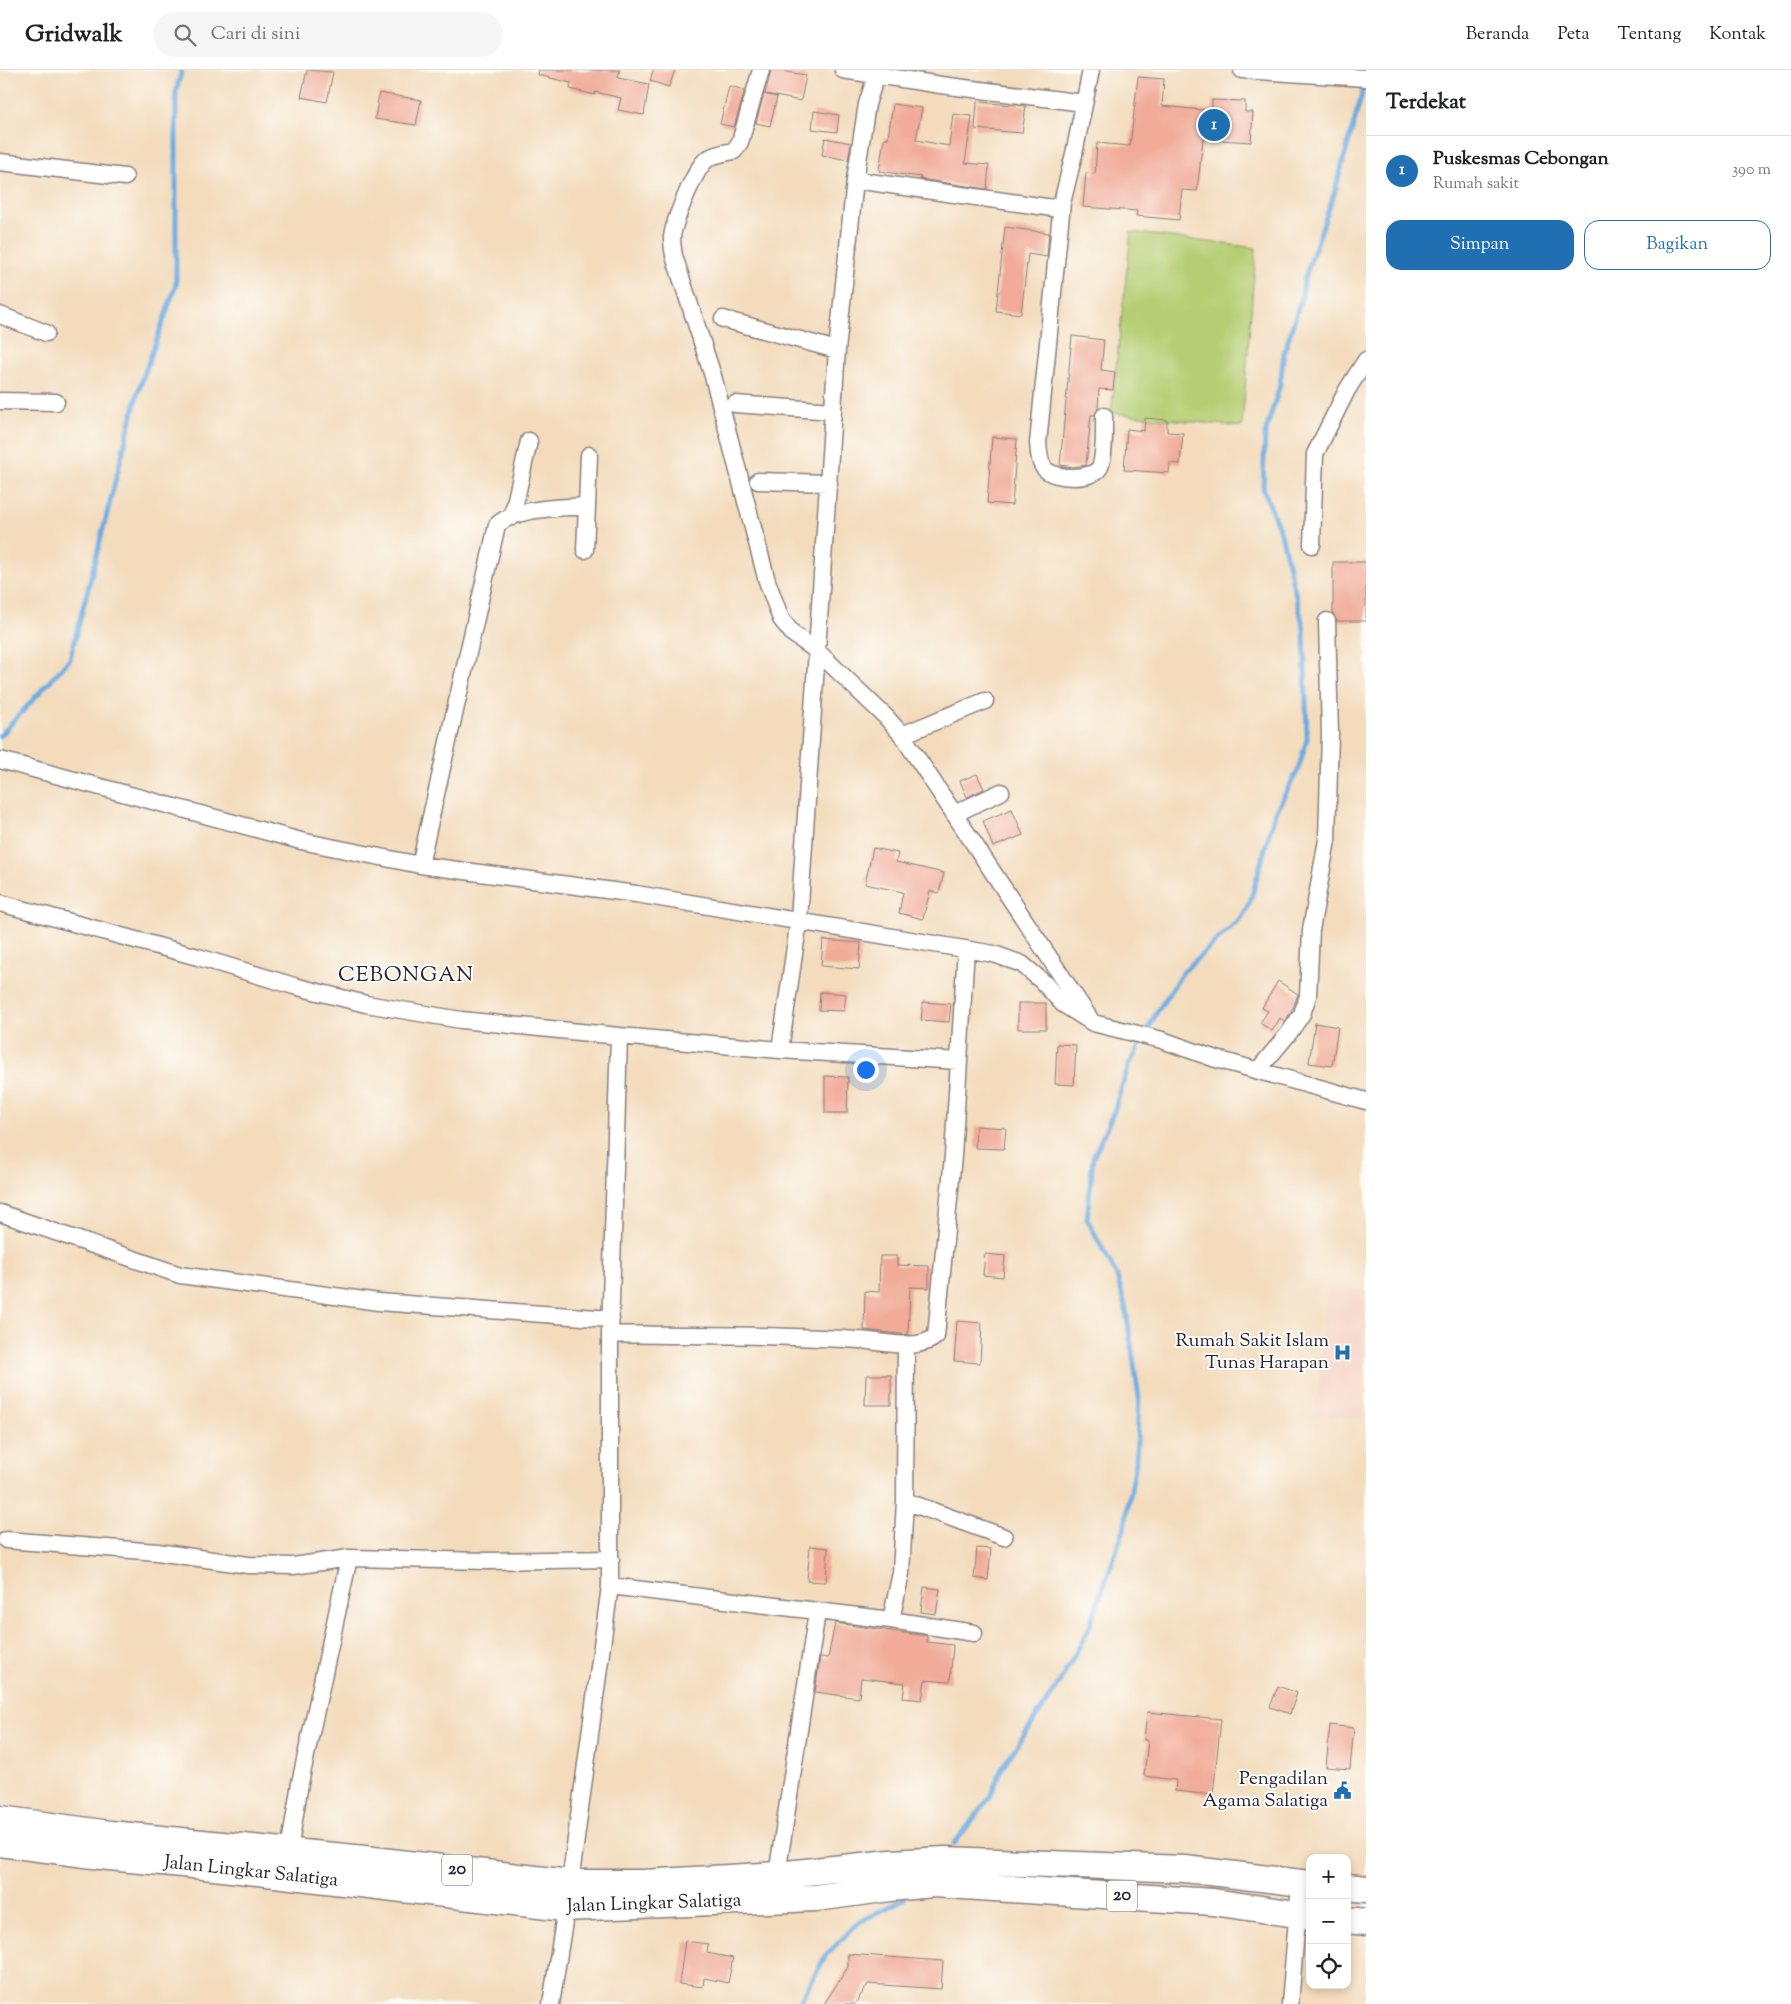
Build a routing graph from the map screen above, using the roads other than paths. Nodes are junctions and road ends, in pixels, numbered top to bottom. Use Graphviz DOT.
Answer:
graph roads {
  1 [pos="761,70"];
  2 [pos="844,70"];
  3 [pos="1091,70"];
  4 [pos="1242,70"];
  5 [pos="878,73"];
  6 [pos="1366,78"];
  7 [pos="1084,103"];
  8 [pos="0,162"];
  9 [pos="125,178"];
  10 [pos="855,180"];
  11 [pos="1062,203"];
  12 [pos="0,316"];
  13 [pos="723,319"];
  14 [pos="46,333"];
  15 [pos="837,350"];
  16 [pos="1366,360"];
  17 [pos="0,401"];
  18 [pos="56,402"];
  19 [pos="735,404"];
  20 [pos="833,411"];
  21 [pos="1104,416"];
  22 [pos="529,441"];
  23 [pos="589,454"];
  24 [pos="758,481"];
  25 [pos="829,483"];
  26 [pos="586,506"];
  27 [pos="512,517"];
  28 [pos="1312,545"];
  29 [pos="584,550"];
  30 [pos="1327,621"];
  31 [pos="817,651"];
  32 [pos="985,701"];
  33 [pos="902,735"];
  34 [pos="3,761"];
  35 [pos="1001,792"];
  36 [pos="954,814"];
  37 [pos="420,865"];
  38 [pos="0,903"];
  39 [pos="798,920"];
  40 [pos="966,949"];
  41 [pos="1092,1023"];
  42 [pos="619,1036"];
  43 [pos="780,1050"];
  44 [pos="959,1061"];
  45 [pos="1259,1069"];
  46 [pos="1366,1101"];
  47 [pos="0,1214"];
  48 [pos="610,1326"];
  49 [pos="906,1344"];
  50 [pos="905,1501"];
  51 [pos="1004,1537"];
  52 [pos="6,1540"];
  53 [pos="349,1558"];
  54 [pos="611,1558"];
  55 [pos="610,1586"];
  56 [pos="817,1612"];
  57 [pos="891,1620"];
  58 [pos="974,1633"];
  59 [pos="0,1819"];
  60 [pos="0,1843"];
  61 [pos="289,1851"];
  62 [pos="777,1876"];
  63 [pos="1305,1883"];
  64 [pos="1351,1887"];
  65 [pos="1366,1889"];
  66 [pos="567,1896"];
  67 [pos="1303,1916"];
  68 [pos="1351,1920"];
  69 [pos="1366,1922"];
  70 [pos="551,2004"];
  71 [pos="1290,2004"];
  1 -- 31 [label="street"];
  2 -- 5 [label="street"];
  3 -- 7 [label="street"];
  4 -- 6 [label="street"];
  5 -- 7 [label="street"];
  5 -- 10 [label="street"];
  7 -- 11 [label="street"];
  8 -- 9 [label="street"];
  10 -- 11 [label="street"];
  10 -- 15 [label="street"];
  11 -- 21 [label="street"];
  12 -- 14 [label="street"];
  13 -- 15 [label="street"];
  15 -- 20 [label="street"];
  16 -- 28 [label="street"];
  17 -- 18 [label="street"];
  19 -- 20 [label="street"];
  20 -- 25 [label="street"];
  22 -- 27 [label="street"];
  23 -- 26 [label="street"];
  24 -- 25 [label="street"];
  25 -- 31 [label="street"];
  26 -- 27 [label="street"];
  26 -- 29 [label="street"];
  27 -- 37 [label="street"];
  30 -- 45 [label="street"];
  31 -- 33 [label="street"];
  31 -- 39 [label="street"];
  32 -- 33 [label="street"];
  33 -- 36 [label="street"];
  34 -- 37 [label="street"];
  35 -- 36 [label="street"];
  36 -- 41 [label="street"];
  37 -- 39 [label="street"];
  38 -- 42 [label="street"];
  39 -- 40 [label="street"];
  39 -- 43 [label="street"];
  40 -- 41 [label="street"];
  40 -- 44 [label="street"];
  41 -- 45 [label="street"];
  42 -- 43 [label="street"];
  42 -- 48 [label="street"];
  43 -- 44 [label="street"];
  44 -- 49 [label="street"];
  45 -- 46 [label="street"];
  47 -- 48 [label="street"];
  48 -- 49 [label="street"];
  48 -- 54 [label="street"];
  49 -- 50 [label="street"];
  50 -- 51 [label="street"];
  50 -- 57 [label="street"];
  52 -- 53 [label="street"];
  53 -- 54 [label="street"];
  53 -- 61 [label="street"];
  54 -- 55 [label="street"];
  55 -- 56 [label="street"];
  55 -- 66 [label="street"];
  56 -- 57 [label="street"];
  56 -- 62 [label="street"];
  57 -- 58 [label="street"];
  59 -- 61 [label="highway, Jalan Lingkar Salatiga / 20"];
  60 -- 66 [label="highway, Jalan Lingkar Salatiga / 20"];
  61 -- 66 [label="highway, Jalan Lingkar Salatiga / 20"];
  62 -- 63 [label="highway, Jalan Lingkar Salatiga / 20"];
  62 -- 66 [label="highway, Jalan Lingkar Salatiga / 20"];
  63 -- 67 [label="street"];
  64 -- 65 [label="highway"];
  66 -- 67 [label="highway, Jalan Lingkar Salatiga / 20"];
  66 -- 70 [label="street"];
  67 -- 71 [label="street"];
  68 -- 69 [label="highway"];
}
